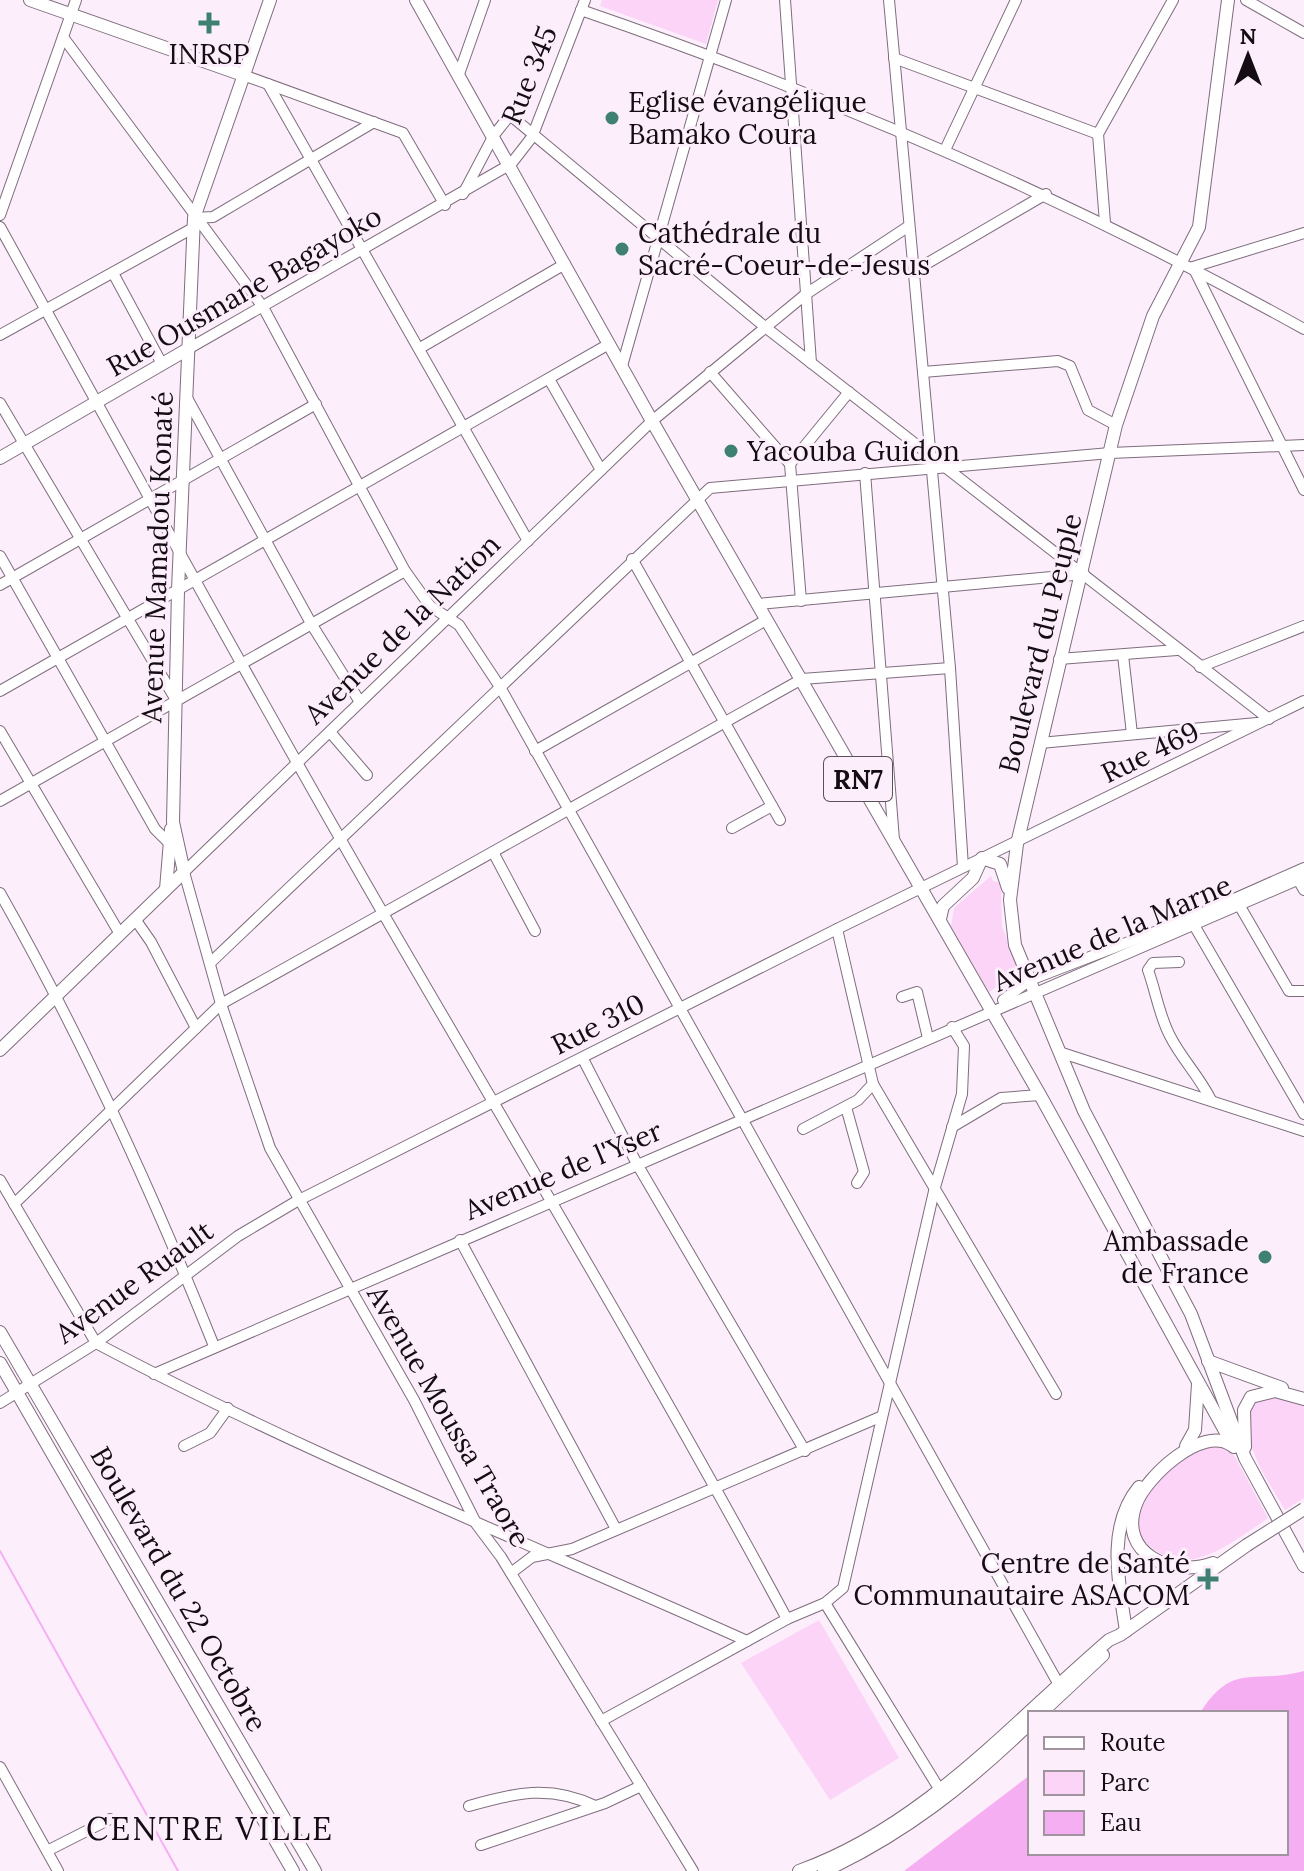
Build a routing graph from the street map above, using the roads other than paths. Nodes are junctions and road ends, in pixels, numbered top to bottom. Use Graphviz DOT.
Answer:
graph roads {
  1 [pos="30,0"];
  2 [pos="76,0"];
  3 [pos="270,0"];
  4 [pos="416,0"];
  5 [pos="485,0"];
  6 [pos="726,0"];
  7 [pos="785,0"];
  8 [pos="889,0"];
  9 [pos="1016,0"];
  10 [pos="1173,0"];
  11 [pos="1228,0"];
  12 [pos="1246,0"];
  13 [pos="583,5"];
  14 [pos="71,14"];
  15 [pos="1304,33"];
  16 [pos="63,37"];
  17 [pos="712,55"];
  18 [pos="894,58"];
  19 [pos="459,74"];
  20 [pos="243,75"];
  21 [pos="268,84"];
  22 [pos="790,87"];
  23 [pos="976,87"];
  24 [pos="374,122"];
  25 [pos="899,129"];
  26 [pos="1098,134"];
  27 [pos="494,135"];
  28 [pos="532,137"];
  29 [pos="945,150"];
  30 [pos="308,159"];
  31 [pos="511,164"];
  32 [pos="463,194"];
  33 [pos="1046,194"];
  34 [pos="4,195"];
  35 [pos="445,205"];
  36 [pos="0,215"];
  37 [pos="194,223"];
  38 [pos="1105,223"];
  39 [pos="909,226"];
  40 [pos="0,227"];
  41 [pos="1304,233"];
  42 [pos="658,241"];
  43 [pos="363,251"];
  44 [pos="565,264"];
  45 [pos="1188,265"];
  46 [pos="914,271"];
  47 [pos="113,273"];
  48 [pos="806,294"];
  49 [pos="263,307"];
  50 [pos="46,310"];
  51 [pos="765,327"];
  52 [pos="1304,329"];
  53 [pos="0,335"];
  54 [pos="609,344"];
  55 [pos="420,348"];
  56 [pos="188,349"];
  57 [pos="811,363"];
  58 [pos="162,364"];
  59 [pos="622,366"];
  60 [pos="710,372"];
  61 [pos="923,372"];
  62 [pos="549,379"];
  63 [pos="849,392"];
  64 [pos="187,398"];
  65 [pos="97,402"];
  66 [pos="0,403"];
  67 [pos="316,404"];
  68 [pos="652,421"];
  69 [pos="1116,425"];
  70 [pos="465,428"];
  71 [pos="23,444"];
  72 [pos="1304,445"];
  73 [pos="1281,446"];
  74 [pos="1110,453"];
  75 [pos="0,458"];
  76 [pos="220,459"];
  77 [pos="931,462"];
  78 [pos="790,464"];
  79 [pos="944,467"];
  80 [pos="601,470"];
  81 [pos="865,473"];
  82 [pos="791,479"];
  83 [pos="184,480"];
  84 [pos="361,487"];
  85 [pos="1304,490"];
  86 [pos="697,498"];
  87 [pos="150,499"];
  88 [pos="79,540"];
  89 [pos="266,541"];
  90 [pos="528,541"];
  91 [pos="181,554"];
  92 [pos="0,556"];
  93 [pos="632,559"];
  94 [pos="405,571"];
  95 [pos="1084,574"];
  96 [pos="12,578"];
  97 [pos="196,580"];
  98 [pos="0,585"];
  99 [pos="942,587"];
  100 [pos="178,590"];
  101 [pos="874,594"];
  102 [pos="801,601"];
  103 [pos="758,604"];
  104 [pos="446,617"];
  105 [pos="127,619"];
  106 [pos="766,620"];
  107 [pos="312,625"];
  108 [pos="1304,626"];
  109 [pos="1177,650"];
  110 [pos="1123,655"];
  111 [pos="57,659"];
  112 [pos="1059,659"];
  113 [pos="693,662"];
  114 [pos="243,663"];
  115 [pos="1200,667"];
  116 [pos="950,668"];
  117 [pos="881,673"];
  118 [pos="802,679"];
  119 [pos="500,687"];
  120 [pos="0,691"];
  121 [pos="176,700"];
  122 [pos="1304,701"];
  123 [pos="360,702"];
  124 [pos="727,721"];
  125 [pos="1266,721"];
  126 [pos="0,731"];
  127 [pos="330,732"];
  128 [pos="1132,734"];
  129 [pos="103,740"];
  130 [pos="1040,743"];
  131 [pos="535,751"];
  132 [pos="299,762"];
  133 [pos="367,775"];
  134 [pos="30,782"];
  135 [pos="0,801"];
  136 [pos="772,806"];
  137 [pos="568,810"];
  138 [pos="780,820"];
  139 [pos="173,822"];
  140 [pos="732,828"];
  141 [pos="340,837"];
  142 [pos="894,842"];
  143 [pos="169,843"];
  144 [pos="1017,844"];
  145 [pos="180,852"];
  146 [pos="493,852"];
  147 [pos="982,858"];
  148 [pos="963,867"];
  149 [pos="184,872"];
  150 [pos="1300,874"];
  151 [pos="920,888"];
  152 [pos="166,889"];
  153 [pos="1304,890"];
  154 [pos="0,893"];
  155 [pos="1010,900"];
  156 [pos="1237,902"];
  157 [pos="383,913"];
  158 [pos="135,919"];
  159 [pos="940,919"];
  160 [pos="1192,921"];
  161 [pos="837,929"];
  162 [pos="535,931"];
  163 [pos="120,934"];
  164 [pos="1179,962"];
  165 [pos="210,963"];
  166 [pos="1032,986"];
  167 [pos="1304,991"];
  168 [pos="58,995"];
  169 [pos="902,997"];
  170 [pos="221,1004"];
  171 [pos="679,1010"];
  172 [pos="991,1010"];
  173 [pos="952,1027"];
  174 [pos="196,1028"];
  175 [pos="928,1038"];
  176 [pos="0,1050"];
  177 [pos="1059,1052"];
  178 [pos="583,1059"];
  179 [pos="867,1065"];
  180 [pos="873,1084"];
  181 [pos="1040,1095"];
  182 [pos="1211,1100"];
  183 [pos="494,1103"];
  184 [pos="846,1107"];
  185 [pos="111,1113"];
  186 [pos="1304,1114"];
  187 [pos="742,1119"];
  188 [pos="952,1127"];
  189 [pos="803,1129"];
  190 [pos="1304,1131"];
  191 [pos="637,1164"];
  192 [pos="0,1180"];
  193 [pos="857,1183"];
  194 [pos="935,1187"];
  195 [pos="297,1201"];
  196 [pos="552,1201"];
  197 [pos="14,1204"];
  198 [pos="460,1240"];
  199 [pos="186,1275"];
  200 [pos="348,1288"];
  201 [pos="1183,1298"];
  202 [pos="1160,1311"];
  203 [pos="0,1332"];
  204 [pos="96,1343"];
  205 [pos="214,1346"];
  206 [pos="1208,1361"];
  207 [pos="0,1363"];
  208 [pos="154,1374"];
  209 [pos="1198,1384"];
  210 [pos="891,1385"];
  211 [pos="31,1386"];
  212 [pos="1056,1394"];
  213 [pos="18,1395"];
  214 [pos="1304,1397"];
  215 [pos="0,1403"];
  216 [pos="228,1408"];
  217 [pos="880,1417"];
  218 [pos="184,1446"];
  219 [pos="1234,1447"];
  220 [pos="805,1451"];
  221 [pos="1245,1458"];
  222 [pos="716,1488"];
  223 [pos="1304,1509"];
  224 [pos="477,1525"];
  225 [pos="616,1529"];
  226 [pos="1247,1545"];
  227 [pos="526,1546"];
  228 [pos="550,1553"];
  229 [pos="501,1557"];
  230 [pos="1304,1566"];
  231 [pos="511,1573"];
  232 [pos="825,1603"];
  233 [pos="787,1619"];
  234 [pos="1123,1633"];
  235 [pos="747,1641"];
  236 [pos="1058,1683"];
  237 [pos="1029,1711"];
  238 [pos="1043,1711"];
  239 [pos="1028,1712"];
  240 [pos="601,1721"];
  241 [pos="1028,1725"];
  242 [pos="0,1767"];
  243 [pos="641,1786"];
  244 [pos="943,1795"];
  245 [pos="469,1806"];
  246 [pos="595,1806"];
  247 [pos="110,1819"];
  248 [pos="481,1845"];
  249 [pos="47,1851"];
  250 [pos="58,1871"];
  251 [pos="293,1871"];
  252 [pos="315,1871"];
  253 [pos="693,1871"];
  254 [pos="799,1871"];
  255 [pos="824,1871"];
  1 -- 14 [label="main road"];
  2 -- 14 [label="street"];
  3 -- 20 [label="main road, Avenue Mamadou Konaté"];
  4 -- 19 [label="main road, RN7"];
  5 -- 19 [label="street"];
  6 -- 17 [label="street"];
  7 -- 22 [label="street"];
  8 -- 18 [label="street"];
  9 -- 23 [label="street"];
  10 -- 26 [label="street"];
  11 -- 45 [label="main road, Boulevard du Peuple"];
  12 -- 15 [label="street"];
  13 -- 17 [label="street"];
  13 -- 28 [label="street, Rue 345"];
  14 -- 16 [label="street"];
  14 -- 20 [label="main road"];
  16 -- 34 [label="street"];
  16 -- 37 [label="street"];
  17 -- 22 [label="street"];
  17 -- 42 [label="street"];
  18 -- 23 [label="street"];
  18 -- 25 [label="street"];
  19 -- 27 [label="main road, RN7"];
  20 -- 21 [label="street"];
  20 -- 37 [label="main road, Avenue Mamadou Konaté"];
  21 -- 24 [label="street"];
  21 -- 30 [label="street"];
  22 -- 25 [label="street"];
  22 -- 48 [label="street"];
  23 -- 26 [label="street"];
  23 -- 29 [label="street"];
  24 -- 30 [label="street"];
  24 -- 35 [label="street"];
  25 -- 29 [label="street"];
  25 -- 39 [label="street"];
  26 -- 38 [label="street"];
  27 -- 28 [label="street"];
  27 -- 31 [label="main road, RN7"];
  27 -- 32 [label="street"];
  28 -- 31 [label="street, Rue 345"];
  28 -- 42 [label="street"];
  29 -- 33 [label="street"];
  30 -- 37 [label="street"];
  30 -- 43 [label="street"];
  31 -- 32 [label="street, Rue Ousmane Bagayoko"];
  31 -- 44 [label="main road, RN7"];
  32 -- 35 [label="street, Rue Ousmane Bagayoko"];
  33 -- 38 [label="street"];
  33 -- 46 [label="street"];
  34 -- 36 [label="street"];
  35 -- 43 [label="street, Rue Ousmane Bagayoko"];
  37 -- 47 [label="street"];
  37 -- 49 [label="street"];
  37 -- 56 [label="main road, Avenue Mamadou Konaté"];
  38 -- 45 [label="street"];
  39 -- 46 [label="street"];
  39 -- 48 [label="street, Avenue de la Nation"];
  40 -- 50 [label="street"];
  41 -- 45 [label="street"];
  42 -- 51 [label="street"];
  42 -- 59 [label="street"];
  43 -- 49 [label="street, Rue Ousmane Bagayoko"];
  43 -- 55 [label="street"];
  44 -- 54 [label="main road, RN7"];
  44 -- 55 [label="street"];
  45 -- 52 [label="street"];
  45 -- 69 [label="main road, Boulevard du Peuple"];
  45 -- 73 [label="street"];
  46 -- 61 [label="street"];
  47 -- 50 [label="street"];
  47 -- 58 [label="street"];
  48 -- 51 [label="street, Avenue de la Nation"];
  48 -- 57 [label="street"];
  49 -- 56 [label="street, Rue Ousmane Bagayoko"];
  49 -- 67 [label="street"];
  50 -- 53 [label="street"];
  50 -- 65 [label="street"];
  51 -- 57 [label="street"];
  51 -- 60 [label="street, Avenue de la Nation"];
  54 -- 59 [label="main road, RN7"];
  54 -- 62 [label="street"];
  55 -- 70 [label="street"];
  56 -- 58 [label="main road, Rue Ousmane Bagayoko"];
  56 -- 64 [label="main road, Avenue Mamadou Konaté"];
  57 -- 63 [label="street"];
  58 -- 65 [label="main road, Rue Ousmane Bagayoko"];
  59 -- 68 [label="main road, RN7"];
  60 -- 68 [label="street, Avenue de la Nation"];
  60 -- 78 [label="street"];
  61 -- 69 [label="street"];
  61 -- 77 [label="street"];
  62 -- 70 [label="street"];
  62 -- 80 [label="street"];
  63 -- 77 [label="street"];
  63 -- 78 [label="street"];
  64 -- 76 [label="street"];
  64 -- 83 [label="main road, Avenue Mamadou Konaté"];
  65 -- 71 [label="main road, Rue Ousmane Bagayoko"];
  65 -- 87 [label="street"];
  66 -- 71 [label="street"];
  67 -- 76 [label="street"];
  67 -- 84 [label="street"];
  68 -- 80 [label="street, Avenue de la Nation"];
  68 -- 86 [label="main road, RN7"];
  69 -- 74 [label="main road, Boulevard du Peuple"];
  70 -- 84 [label="street"];
  70 -- 90 [label="street"];
  71 -- 75 [label="main road, Rue Ousmane Bagayoko"];
  71 -- 88 [label="street"];
  72 -- 73 [label="street"];
  73 -- 74 [label="street"];
  73 -- 85 [label="street"];
  74 -- 79 [label="street"];
  74 -- 95 [label="main road, Boulevard du Peuple"];
  76 -- 83 [label="street"];
  76 -- 89 [label="street"];
  77 -- 79 [label="street"];
  77 -- 81 [label="street"];
  77 -- 99 [label="street"];
  78 -- 82 [label="street"];
  79 -- 95 [label="street"];
  80 -- 90 [label="street, Avenue de la Nation"];
  81 -- 82 [label="street"];
  81 -- 101 [label="street"];
  82 -- 86 [label="street"];
  82 -- 102 [label="street"];
  83 -- 87 [label="street"];
  83 -- 91 [label="main road, Avenue Mamadou Konaté"];
  84 -- 89 [label="street"];
  84 -- 94 [label="street"];
  86 -- 93 [label="street"];
  86 -- 103 [label="main road, RN7"];
  87 -- 88 [label="street"];
  87 -- 91 [label="street"];
  88 -- 96 [label="street"];
  88 -- 105 [label="street"];
  89 -- 97 [label="street"];
  89 -- 107 [label="street"];
  90 -- 104 [label="street, Avenue de la Nation"];
  91 -- 97 [label="street"];
  91 -- 100 [label="main road, Avenue Mamadou Konaté"];
  92 -- 96 [label="street"];
  93 -- 113 [label="street"];
  93 -- 119 [label="street"];
  94 -- 104 [label="street"];
  94 -- 107 [label="street"];
  95 -- 99 [label="street"];
  95 -- 109 [label="street"];
  95 -- 112 [label="main road, Boulevard du Peuple"];
  96 -- 98 [label="street"];
  96 -- 111 [label="street"];
  97 -- 100 [label="street"];
  97 -- 114 [label="street"];
  99 -- 101 [label="street"];
  99 -- 116 [label="street"];
  100 -- 105 [label="street"];
  100 -- 121 [label="main road, Avenue Mamadou Konaté"];
  101 -- 102 [label="street"];
  101 -- 117 [label="street"];
  102 -- 103 [label="street"];
  103 -- 106 [label="main road, RN7"];
  104 -- 119 [label="street"];
  104 -- 123 [label="street, Avenue de la Nation"];
  105 -- 111 [label="street"];
  105 -- 121 [label="street"];
  106 -- 113 [label="street"];
  106 -- 118 [label="main road, RN7"];
  107 -- 114 [label="street"];
  107 -- 123 [label="street"];
  108 -- 115 [label="street"];
  109 -- 110 [label="street"];
  109 -- 115 [label="street"];
  110 -- 112 [label="street"];
  110 -- 128 [label="street"];
  111 -- 120 [label="street"];
  111 -- 129 [label="street"];
  112 -- 130 [label="main road, Boulevard du Peuple"];
  113 -- 124 [label="street"];
  113 -- 131 [label="street"];
  114 -- 121 [label="street"];
  114 -- 132 [label="street"];
  115 -- 125 [label="street"];
  116 -- 117 [label="street"];
  116 -- 148 [label="street"];
  117 -- 118 [label="street"];
  117 -- 142 [label="street"];
  118 -- 124 [label="street"];
  118 -- 142 [label="main road, RN7"];
  119 -- 131 [label="street"];
  119 -- 141 [label="street"];
  121 -- 129 [label="street"];
  121 -- 139 [label="main road, Avenue Mamadou Konaté"];
  122 -- 125 [label="street, Rue 469"];
  123 -- 127 [label="street, Avenue de la Nation"];
  124 -- 136 [label="street"];
  124 -- 137 [label="street"];
  125 -- 128 [label="street"];
  125 -- 144 [label="street, Rue 469"];
  126 -- 134 [label="street"];
  127 -- 132 [label="street, Avenue de la Nation"];
  127 -- 133 [label="street"];
  128 -- 130 [label="street"];
  129 -- 134 [label="street"];
  129 -- 143 [label="street"];
  130 -- 144 [label="main road, Boulevard du Peuple"];
  131 -- 137 [label="street"];
  132 -- 141 [label="street"];
  132 -- 149 [label="street, Avenue de la Nation"];
  134 -- 135 [label="street"];
  134 -- 163 [label="street"];
  136 -- 138 [label="street"];
  136 -- 140 [label="street"];
  137 -- 146 [label="street"];
  137 -- 171 [label="street"];
  139 -- 143 [label="main road"];
  139 -- 145 [label="main road, Avenue Mamadou Konaté"];
  141 -- 157 [label="street"];
  141 -- 165 [label="street"];
  142 -- 151 [label="main road, RN7"];
  143 -- 145 [label="street"];
  143 -- 152 [label="main road"];
  144 -- 147 [label="street, Rue 469"];
  144 -- 155 [label="main road, Boulevard du Peuple"];
  145 -- 149 [label="main road, Avenue Mamadou Konaté"];
  146 -- 157 [label="street"];
  146 -- 162 [label="street"];
  147 -- 148 [label="street, Rue 469"];
  147 -- 155 [label="main road"];
  147 -- 159 [label="main road"];
  148 -- 151 [label="street, Rue 310"];
  149 -- 152 [label="main road"];
  149 -- 165 [label="street, Avenue Moussa Traore"];
  150 -- 153 [label="street"];
  150 -- 156 [label="street, Avenue de la Marne"];
  151 -- 159 [label="main road, RN7"];
  151 -- 161 [label="street, Rue 310"];
  152 -- 158 [label="main road"];
  154 -- 168 [label="street"];
  155 -- 166 [label="main road"];
  156 -- 160 [label="street, Avenue de la Marne"];
  156 -- 167 [label="street"];
  157 -- 170 [label="street"];
  157 -- 183 [label="street"];
  158 -- 163 [label="main road"];
  158 -- 174 [label="street"];
  159 -- 172 [label="main road, RN7"];
  160 -- 166 [label="street, Avenue de la Marne"];
  160 -- 186 [label="street"];
  161 -- 171 [label="street, Rue 310"];
  161 -- 179 [label="street"];
  163 -- 168 [label="main road"];
  164 -- 182 [label="street"];
  165 -- 170 [label="street, Avenue Moussa Traore"];
  166 -- 172 [label="street, Avenue de la Marne"];
  166 -- 177 [label="main road"];
  168 -- 176 [label="main road"];
  168 -- 185 [label="street"];
  169 -- 175 [label="street"];
  170 -- 174 [label="street"];
  170 -- 195 [label="street, Avenue Moussa Traore"];
  171 -- 178 [label="street, Rue 310"];
  171 -- 187 [label="street"];
  172 -- 173 [label="street, Avenue de l'Yser"];
  172 -- 181 [label="main road, RN7"];
  173 -- 175 [label="street, Avenue de l'Yser"];
  173 -- 188 [label="street"];
  174 -- 185 [label="street"];
  175 -- 179 [label="street, Avenue de l'Yser"];
  177 -- 182 [label="street"];
  177 -- 201 [label="main road"];
  178 -- 183 [label="street, Rue 310"];
  178 -- 191 [label="street"];
  179 -- 180 [label="street"];
  179 -- 187 [label="street, Avenue de l'Yser"];
  180 -- 184 [label="street"];
  180 -- 194 [label="street"];
  181 -- 188 [label="street"];
  181 -- 202 [label="main road, RN7"];
  182 -- 190 [label="street"];
  183 -- 195 [label="street, Rue 310"];
  183 -- 196 [label="street"];
  184 -- 189 [label="street"];
  184 -- 193 [label="street"];
  185 -- 197 [label="street"];
  185 -- 199 [label="street"];
  187 -- 191 [label="street, Avenue de l'Yser"];
  187 -- 210 [label="street"];
  188 -- 194 [label="street"];
  191 -- 196 [label="street, Avenue de l'Yser"];
  191 -- 220 [label="street"];
  192 -- 197 [label="street"];
  194 -- 210 [label="street"];
  194 -- 212 [label="street"];
  195 -- 199 [label="street, Avenue Ruault"];
  195 -- 200 [label="street, Avenue Moussa Traore"];
  196 -- 198 [label="street, Avenue de l'Yser"];
  196 -- 222 [label="street"];
  197 -- 204 [label="street"];
  198 -- 200 [label="street, Avenue de l'Yser"];
  198 -- 225 [label="street"];
  199 -- 204 [label="street, Avenue Ruault"];
  199 -- 205 [label="street"];
  200 -- 205 [label="street, Avenue de l'Yser"];
  200 -- 224 [label="street, Avenue Moussa Traore"];
  201 -- 202 [label="main road"];
  201 -- 206 [label="main road"];
  202 -- 209 [label="main road, RN7"];
  203 -- 211 [label="main road, Boulevard du 22 Octobre"];
  204 -- 208 [label="street"];
  204 -- 211 [label="street, Avenue Ruault"];
  205 -- 208 [label="street, Avenue de l'Yser"];
  206 -- 214 [label="main road"];
  206 -- 221 [label="main road"];
  207 -- 213 [label="main road, Boulevard du 22 Octobre"];
  208 -- 216 [label="street"];
  209 -- 219 [label="main road, RN7"];
  209 -- 234 [label="main road"];
  210 -- 217 [label="street"];
  210 -- 236 [label="street"];
  211 -- 213 [label="street, Avenue Ruault"];
  211 -- 252 [label="main road, Boulevard du 22 Octobre"];
  213 -- 215 [label="street, Avenue Ruault"];
  213 -- 251 [label="main road, Boulevard du 22 Octobre"];
  214 -- 221 [label="main road"];
  216 -- 218 [label="street"];
  216 -- 224 [label="street"];
  217 -- 220 [label="street"];
  217 -- 232 [label="street"];
  219 -- 221 [label="main road, RN7"];
  219 -- 226 [label="main road"];
  220 -- 222 [label="street"];
  221 -- 230 [label="main road, RN7"];
  222 -- 225 [label="street"];
  222 -- 233 [label="street"];
  223 -- 226 [label="main road, bridge"];
  224 -- 227 [label="street"];
  224 -- 229 [label="street, Avenue Moussa Traore"];
  225 -- 228 [label="street"];
  226 -- 234 [label="main road"];
  227 -- 228 [label="street"];
  227 -- 229 [label="street"];
  228 -- 231 [label="street"];
  228 -- 235 [label="street"];
  229 -- 231 [label="street, Avenue Moussa Traore"];
  231 -- 240 [label="street, Avenue Moussa Traore"];
  232 -- 233 [label="street"];
  232 -- 244 [label="street"];
  233 -- 235 [label="street"];
  234 -- 236 [label="main road"];
  234 -- 238 [label="main road"];
  235 -- 240 [label="street"];
  236 -- 237 [label="main road"];
  239 -- 244 [label="main road"];
  240 -- 243 [label="street, Avenue Moussa Traore"];
  241 -- 244 [label="main road"];
  242 -- 249 [label="street"];
  243 -- 246 [label="street"];
  243 -- 253 [label="street, Avenue Moussa Traore"];
  244 -- 254 [label="main road"];
  244 -- 255 [label="main road"];
  245 -- 246 [label="street"];
  246 -- 248 [label="street"];
  247 -- 249 [label="street"];
  249 -- 250 [label="street"];
}
